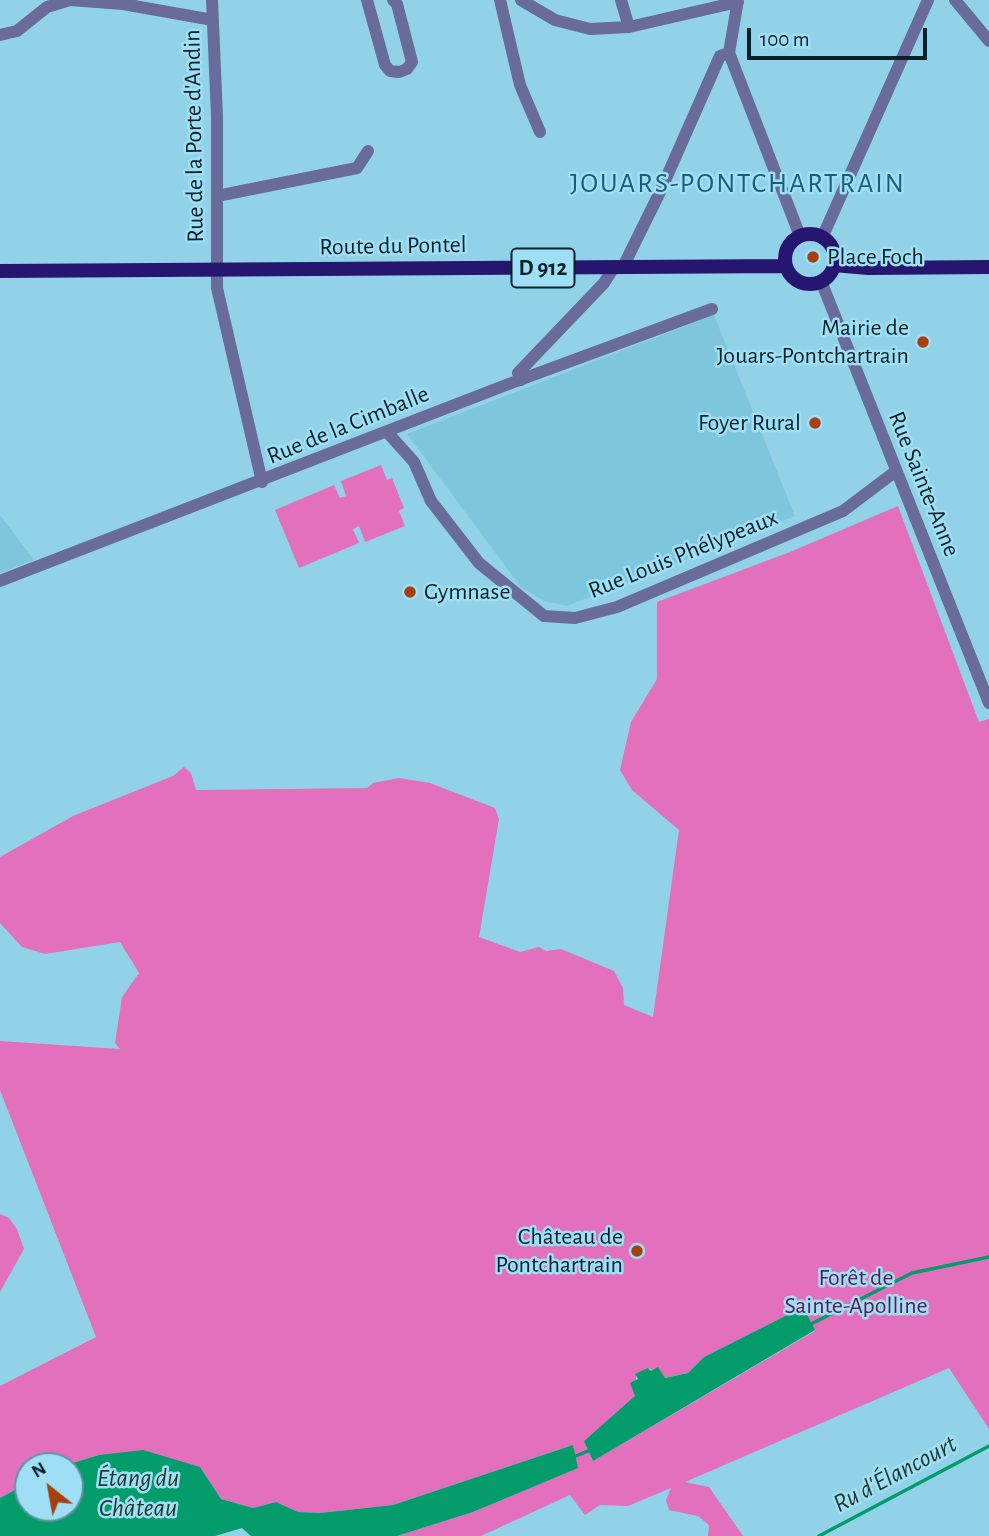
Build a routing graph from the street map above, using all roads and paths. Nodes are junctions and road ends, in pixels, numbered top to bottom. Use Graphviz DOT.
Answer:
graph roads {
  1 [pos="212,0"];
  2 [pos="392,0"];
  3 [pos="500,0"];
  4 [pos="521,0"];
  5 [pos="621,0"];
  6 [pos="928,0"];
  7 [pos="955,0"];
  8 [pos="738,1"];
  9 [pos="367,2"];
  10 [pos="213,20"];
  11 [pos="629,27"];
  12 [pos="0,35"];
  13 [pos="989,41"];
  14 [pos="729,53"];
  15 [pos="540,132"];
  16 [pos="368,151"];
  17 [pos="217,197"];
  18 [pos="800,236"];
  19 [pos="822,237"];
  20 [pos="834,265"];
  21 [pos="786,266"];
  22 [pos="619,267"];
  23 [pos="989,267"];
  24 [pos="0,271"];
  25 [pos="217,271"];
  26 [pos="821,281"];
  27 [pos="712,309"];
  28 [pos="521,380"];
  29 [pos="388,433"];
  30 [pos="896,471"];
  31 [pos="262,482"];
  32 [pos="0,581"];
  33 [pos="989,703"];
  1 -- 10 [label="street, Rue de la Porte d'Andin"];
  2 -- 9 [label="street"];
  2 -- 9 [label="street"];
  3 -- 15 [label="street"];
  4 -- 11 [label="street"];
  5 -- 11 [label="street"];
  6 -- 19 [label="street"];
  7 -- 13 [label="street"];
  8 -- 11 [label="street"];
  8 -- 14 [label="street"];
  10 -- 12 [label="street"];
  10 -- 17 [label="street, Rue de la Porte d'Andin"];
  14 -- 18 [label="street"];
  14 -- 22 [label="street"];
  16 -- 17 [label="street"];
  17 -- 25 [label="street, Rue de la Porte d'Andin"];
  18 -- 19 [label="main road"];
  18 -- 21 [label="main road"];
  19 -- 20 [label="main road"];
  20 -- 23 [label="main road"];
  20 -- 26 [label="main road"];
  21 -- 22 [label="main road, Route du Pontel / D 912"];
  21 -- 26 [label="main road"];
  22 -- 25 [label="main road, Route du Pontel / D 912"];
  22 -- 28 [label="street"];
  24 -- 25 [label="main road, Route du Pontel / D 912"];
  25 -- 31 [label="street, Rue de la Porte d'Andin"];
  26 -- 30 [label="street, Rue Sainte-Anne"];
  27 -- 28 [label="street, Rue de la Cimballe"];
  28 -- 29 [label="street, Rue de la Cimballe"];
  29 -- 30 [label="street, Rue Louis Phélypeaux"];
  29 -- 31 [label="street, Rue de la Cimballe"];
  30 -- 33 [label="street, Rue Sainte-Anne"];
  31 -- 32 [label="street, Rue de la Cimballe"];
}
